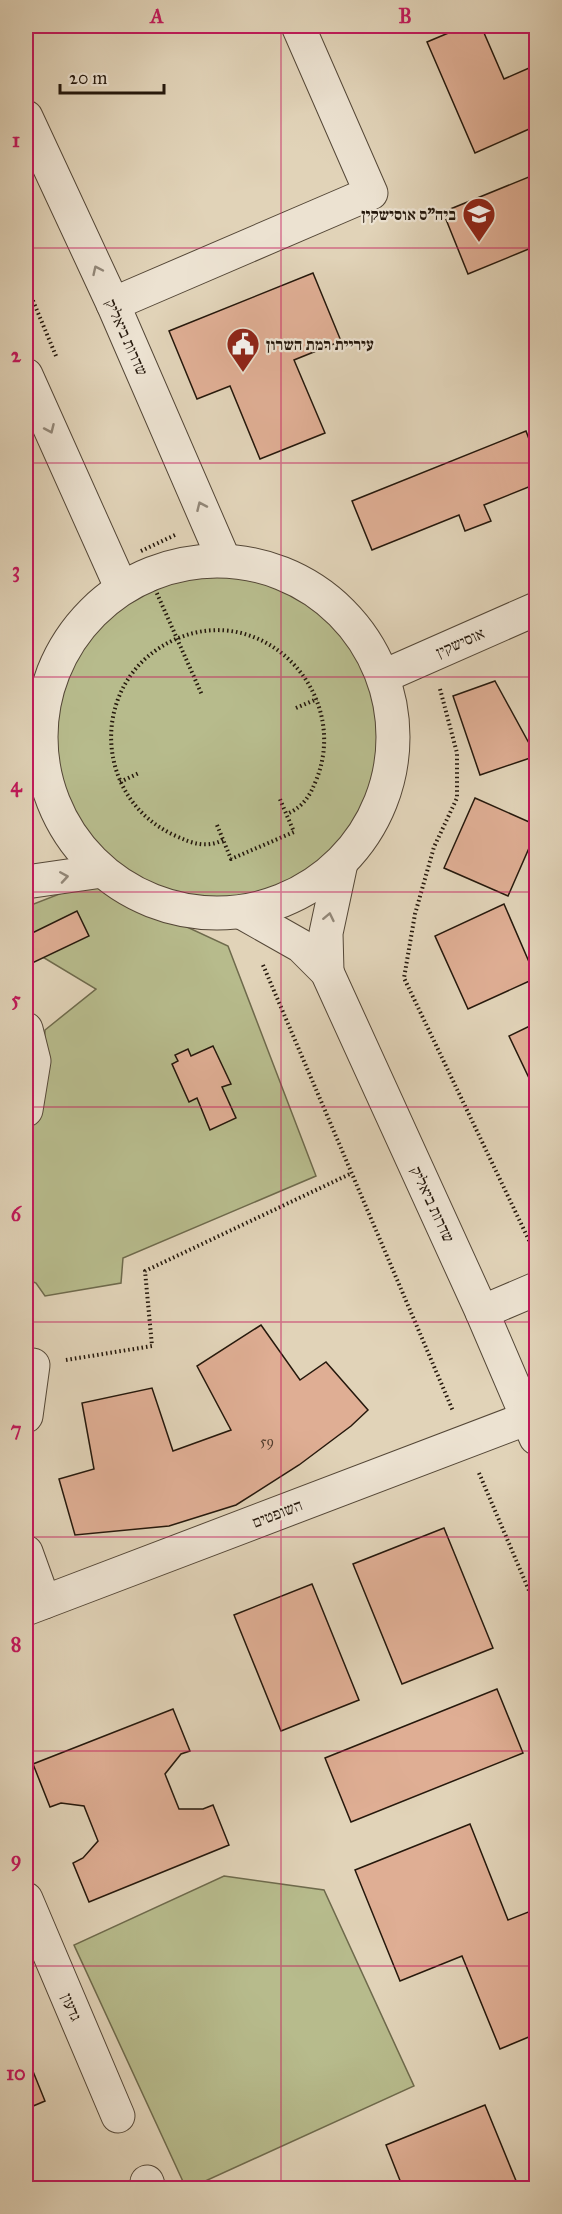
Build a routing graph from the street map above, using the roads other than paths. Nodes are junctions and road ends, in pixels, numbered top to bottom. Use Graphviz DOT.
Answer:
graph roads {
  1 [pos="298,26"];
  2 [pos="26,117"];
  3 [pos="113,304"];
  4 [pos="26,375"];
  5 [pos="224,560"];
  6 [pos="116,576"];
  7 [pos="537,609"];
  8 [pos="384,676"];
  9 [pos="33,746"];
  10 [pos="341,863"];
  11 [pos="102,871"];
  12 [pos="26,882"];
  13 [pos="241,912"];
  14 [pos="327,972"];
  15 [pos="26,1029"];
  16 [pos="26,1110"];
  17 [pos="537,1289"];
  18 [pos="482,1312"];
  19 [pos="33,1365"];
  20 [pos="26,1416"];
  21 [pos="532,1428"];
  22 [pos="26,1552"];
  23 [pos="35,1606"];
  24 [pos="26,1899"];
  25 [pos="118,2115"];
  1 -- 3 [label="street"];
  3 -- 2 [label="street, שדרות ביאליק, one-way"];
  5 -- 3 [label="street, שדרות ביאליק, one-way"];
  4 -- 6 [label="street, one-way"];
  5 -- 6 [label="street"];
  5 -- 8 [label="street"];
  6 -- 9 [label="street"];
  7 -- 8 [label="street, אוסישקין"];
  8 -- 10 [label="street"];
  9 -- 11 [label="street"];
  10 -- 13 [label="street"];
  14 -- 10 [label="street, שדרות ביאליק, one-way"];
  12 -- 11 [label="street, one-way"];
  11 -- 13 [label="street"];
  13 -- 14 [label="street, שדרות ביאליק"];
  14 -- 18 [label="street, שדרות ביאליק"];
  15 -- 16 [label="street"];
  17 -- 18 [label="street"];
  18 -- 21 [label="street, שדרות ביאליק"];
  19 -- 20 [label="street"];
  21 -- 23 [label="street, השופטים"];
  22 -- 23 [label="street"];
  24 -- 25 [label="street, גדעון"];
}
